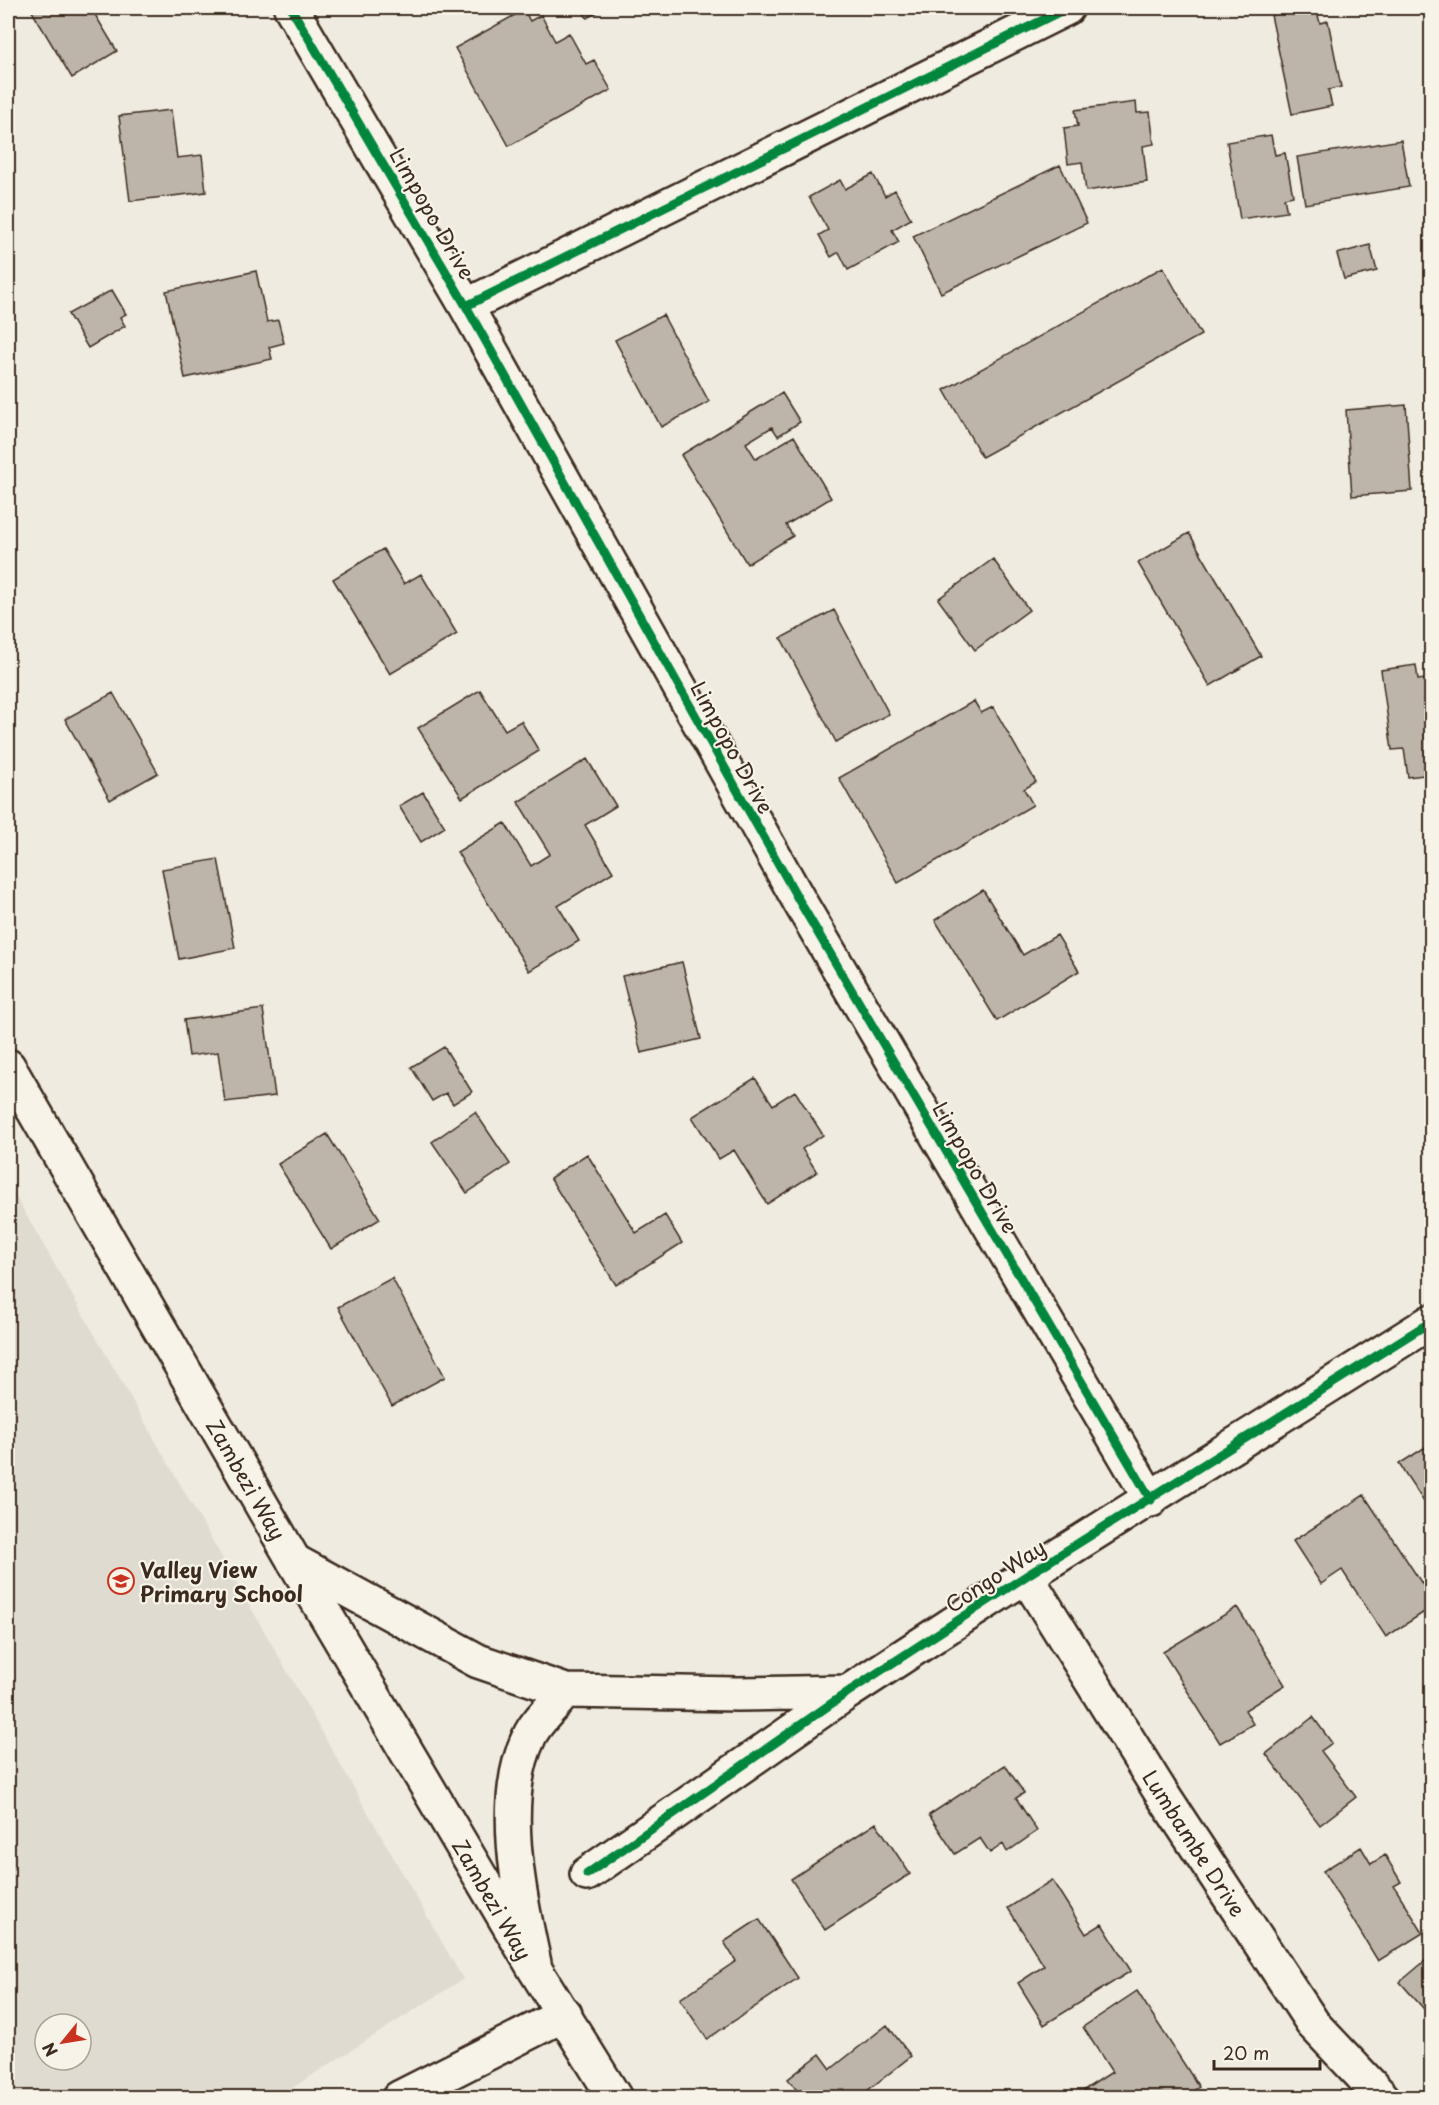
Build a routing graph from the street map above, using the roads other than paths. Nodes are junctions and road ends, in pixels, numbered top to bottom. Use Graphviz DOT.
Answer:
graph roads {
  1 [pos="291,8"];
  2 [pos="1067,8"];
  3 [pos="466,306"];
  4 [pos="8,1066"];
  5 [pos="1431,1321"];
  6 [pos="1151,1500"];
  7 [pos="294,1561"];
  8 [pos="1026,1576"];
  9 [pos="566,1691"];
  10 [pos="848,1692"];
  11 [pos="586,1874"];
  12 [pos="536,1971"];
  13 [pos="565,2014"];
  14 [pos="399,2097"];
  15 [pos="615,2097"];
  16 [pos="1383,2097"];
  1 -- 3 [label="street, Limpopo Drive"];
  2 -- 3 [label="street"];
  3 -- 6 [label="street, Limpopo Drive"];
  4 -- 7 [label="street, Zambezi Way"];
  5 -- 6 [label="street, Congo Way"];
  6 -- 8 [label="street, Congo Way"];
  7 -- 9 [label="street"];
  7 -- 12 [label="street, Zambezi Way"];
  8 -- 10 [label="street, Congo Way"];
  8 -- 16 [label="street, Lumbambe Drive"];
  9 -- 10 [label="street"];
  9 -- 12 [label="street"];
  10 -- 11 [label="street, Congo Way"];
  12 -- 13 [label="street, Zambezi Way"];
  13 -- 14 [label="street"];
  13 -- 15 [label="street, Zambezi Way"];
}
